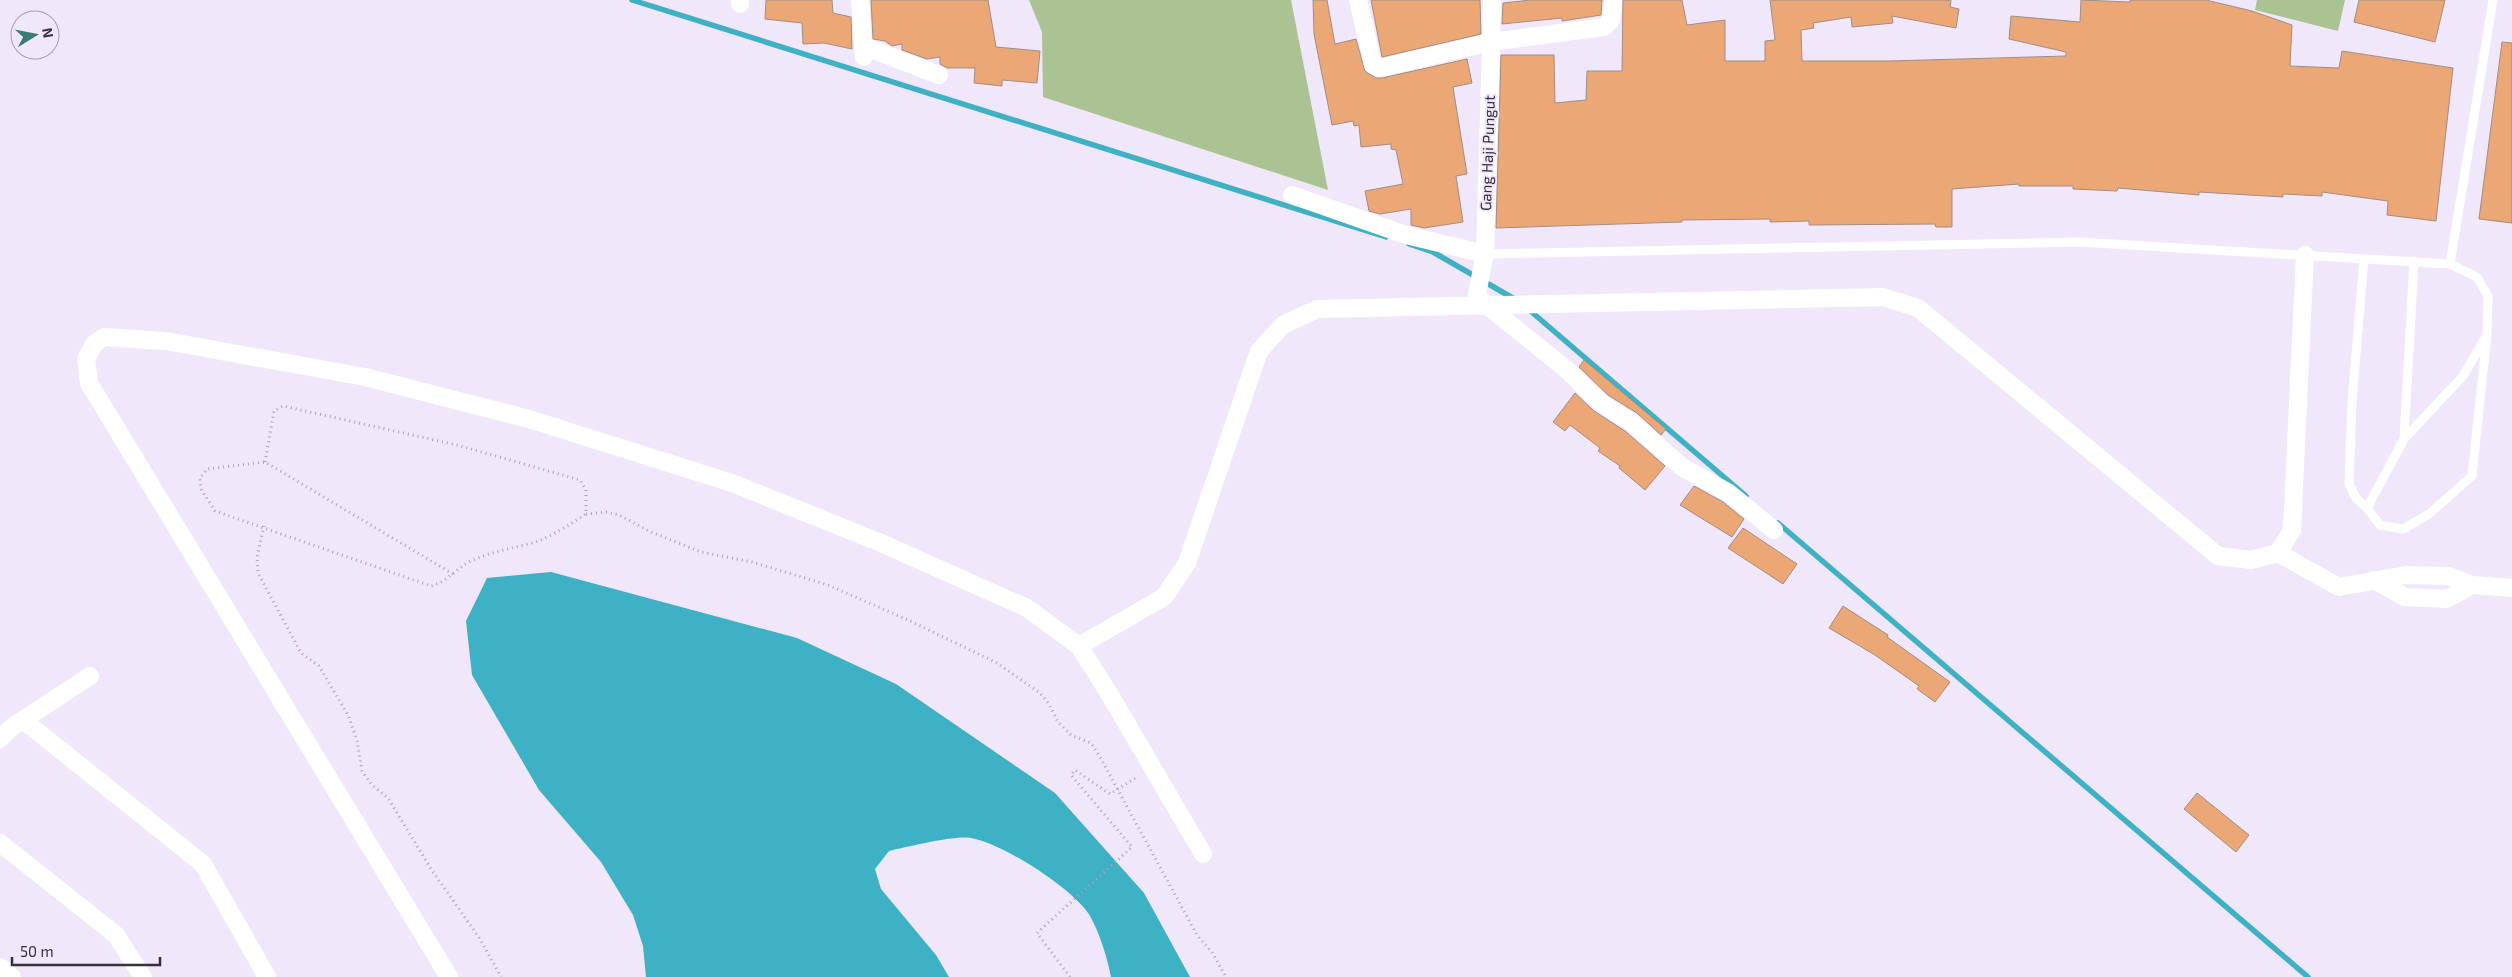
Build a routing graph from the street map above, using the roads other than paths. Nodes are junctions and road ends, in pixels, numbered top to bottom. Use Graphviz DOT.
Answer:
graph roads {
  1 [pos="860,0"];
  2 [pos="1358,0"];
  3 [pos="1492,0"];
  4 [pos="1613,0"];
  5 [pos="2493,0"];
  6 [pos="1492,42"];
  7 [pos="939,75"];
  8 [pos="1292,195"];
  9 [pos="2305,255"];
  10 [pos="1484,259"];
  11 [pos="2364,259"];
  12 [pos="2414,262"];
  13 [pos="2450,264"];
  14 [pos="2488,335"];
  15 [pos="2404,439"];
  16 [pos="2367,508"];
  17 [pos="1774,530"];
  18 [pos="2278,553"];
  19 [pos="2512,588"];
  20 [pos="1079,646"];
  21 [pos="90,676"];
  22 [pos="23,720"];
  23 [pos="0,739"];
  24 [pos="0,842"];
  25 [pos="1203,854"];
  26 [pos="0,967"];
  27 [pos="12,977"];
  28 [pos="143,977"];
  29 [pos="267,977"];
  30 [pos="450,977"];
  1 -- 7 [label="street"];
  2 -- 6 [label="street"];
  3 -- 6 [label="street, Gang Haji Pungut"];
  4 -- 6 [label="street"];
  5 -- 13 [label="lane"];
  6 -- 10 [label="street, Gang Haji Pungut"];
  8 -- 10 [label="street"];
  9 -- 10 [label="lane"];
  9 -- 11 [label="lane"];
  9 -- 18 [label="street"];
  10 -- 17 [label="street, Gang Haji Pungut"];
  11 -- 12 [label="lane"];
  11 -- 16 [label="lane"];
  12 -- 13 [label="lane"];
  12 -- 15 [label="lane"];
  13 -- 14 [label="lane"];
  14 -- 15 [label="lane"];
  14 -- 16 [label="lane"];
  15 -- 16 [label="lane"];
  18 -- 19 [label="street"];
  18 -- 20 [label="street"];
  20 -- 25 [label="street"];
  20 -- 30 [label="street"];
  21 -- 22 [label="street"];
  22 -- 23 [label="street"];
  22 -- 29 [label="street"];
  24 -- 28 [label="street"];
  26 -- 27 [label="street"];
}
